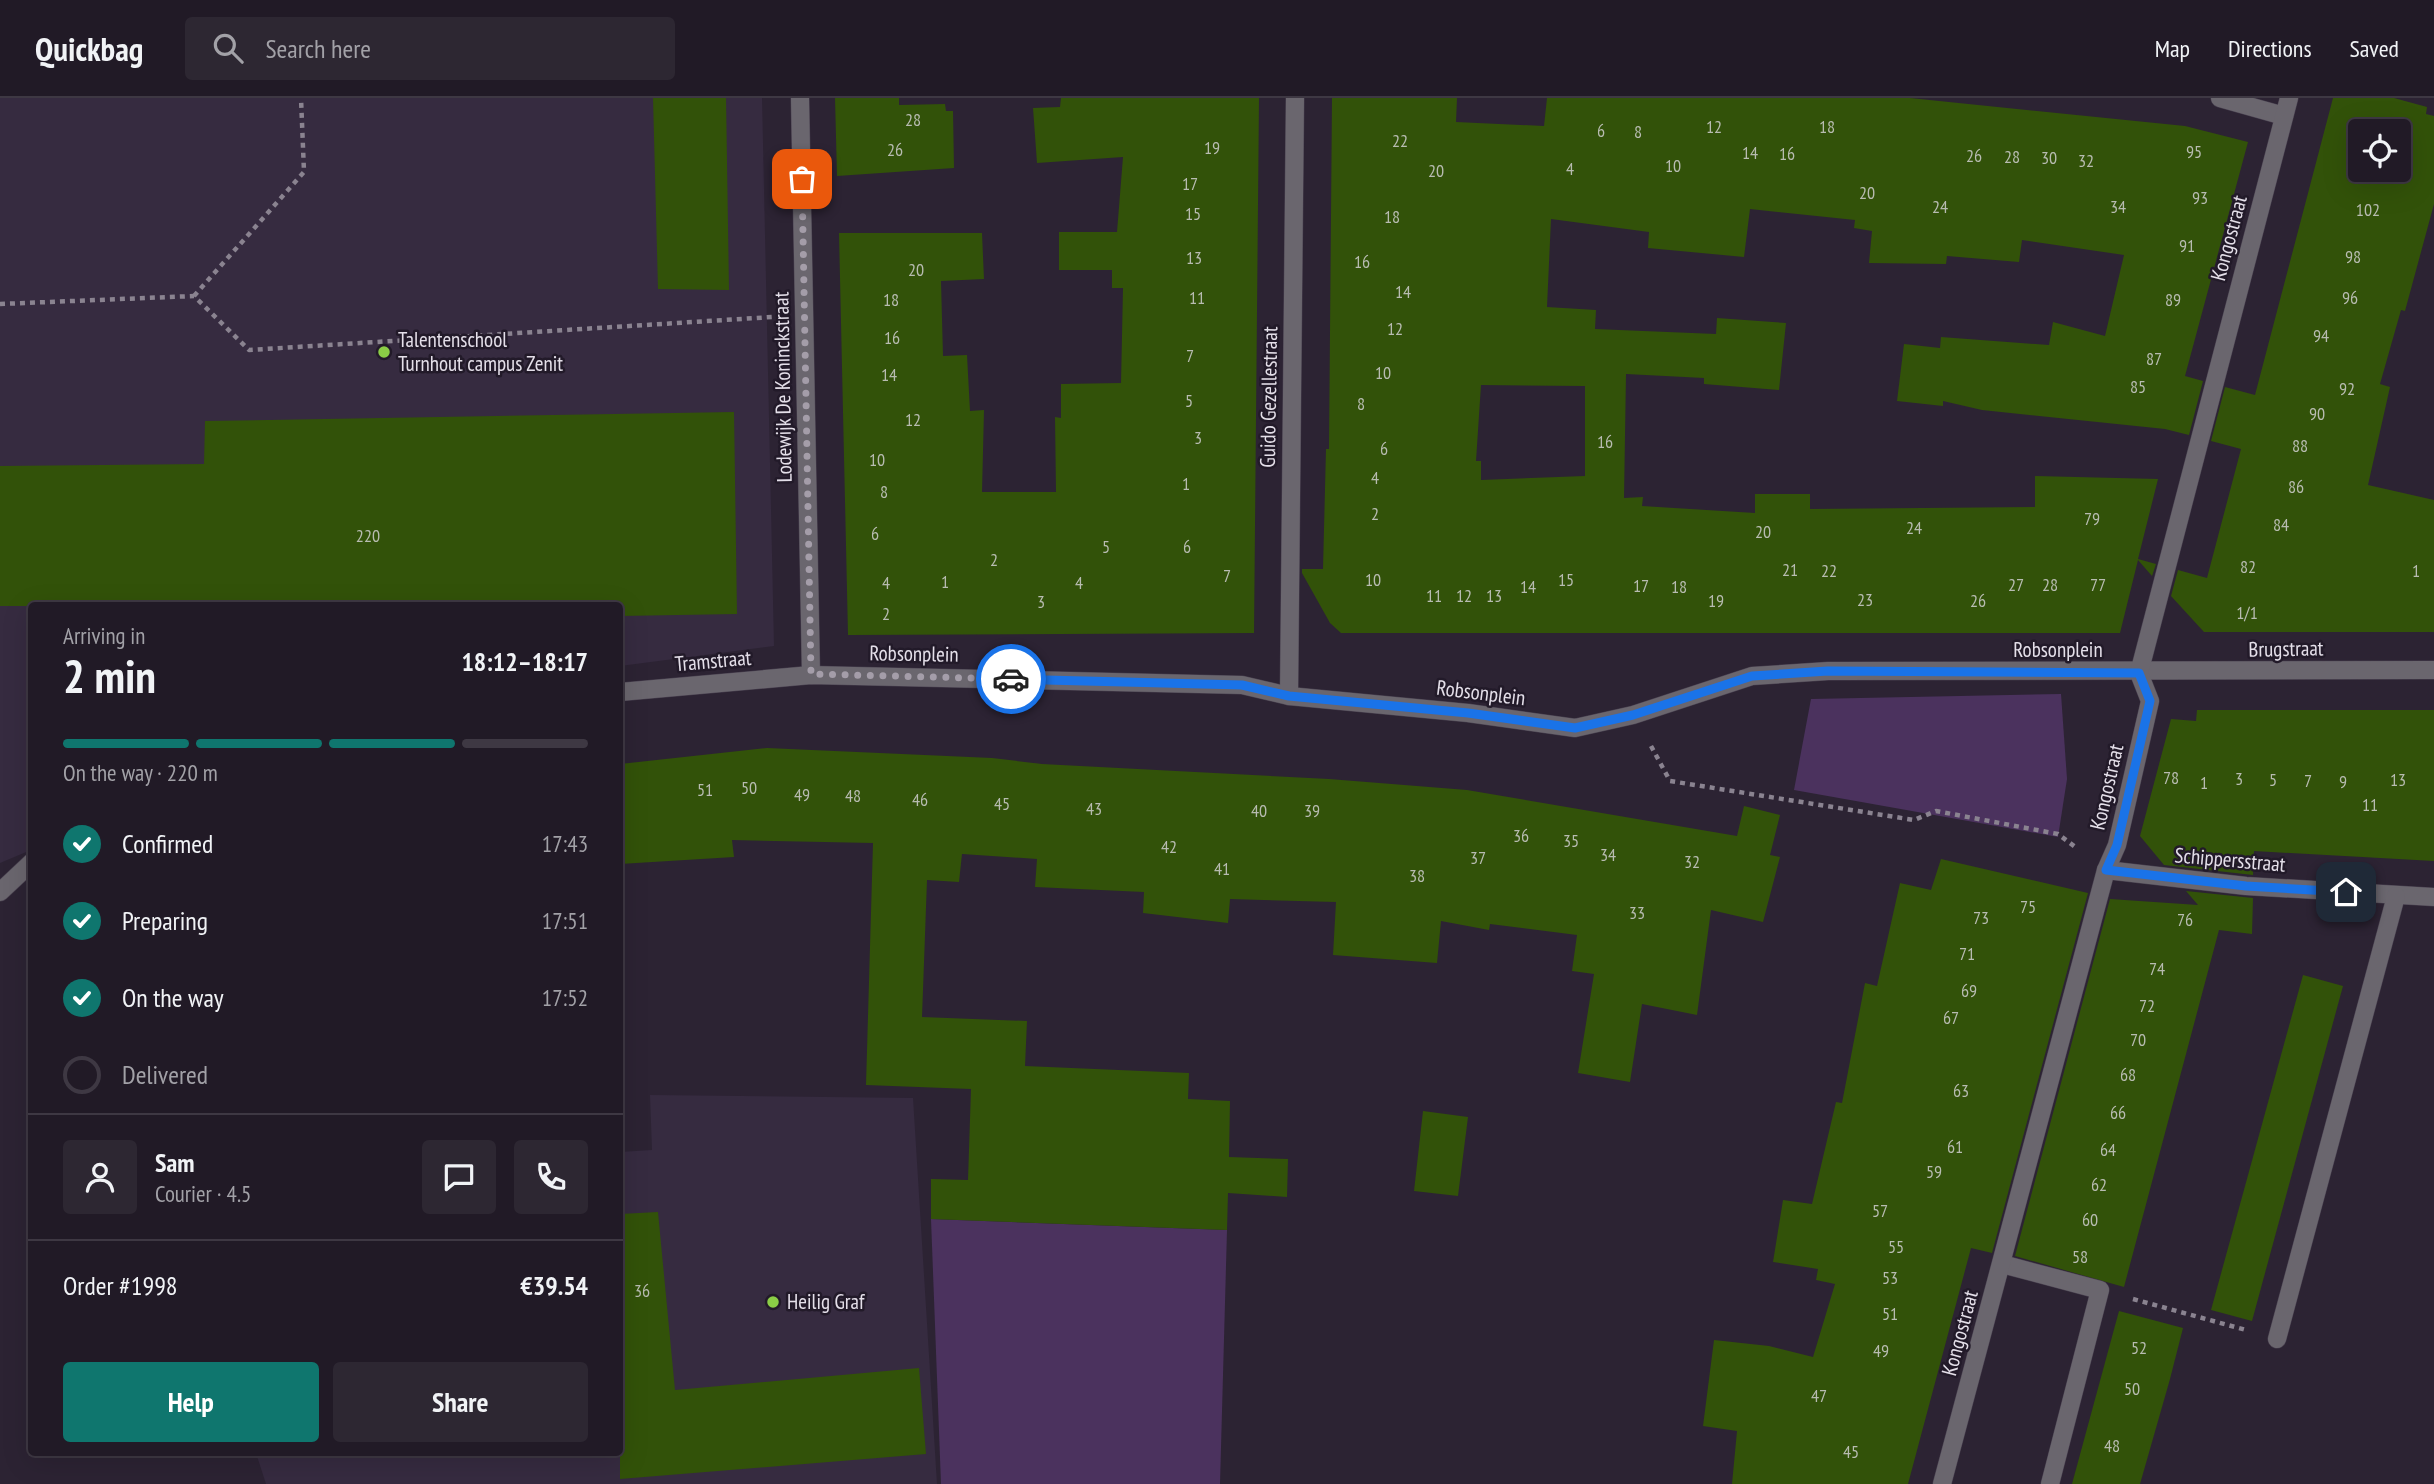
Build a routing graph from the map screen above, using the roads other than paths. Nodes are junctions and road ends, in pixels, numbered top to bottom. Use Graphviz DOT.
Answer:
graph roads {
  1 [pos="800,98"];
  2 [pos="1295,98"];
  3 [pos="2220,98"];
  4 [pos="2289,98"];
  5 [pos="2284,116"];
  6 [pos="2434,670"];
  7 [pos="2139,673"];
  8 [pos="811,674"];
  9 [pos="623,692"];
  10 [pos="1289,696"];
  11 [pos="28,866"];
  12 [pos="2106,870"];
  13 [pos="0,892"];
  14 [pos="2396,896"];
  15 [pos="2434,897"];
  16 [pos="2002,1264"];
  17 [pos="2277,1339"];
  18 [pos="1942,1484"];
  19 [pos="2050,1484"];
  1 -- 8 [label="street, Lodewijk De Koninckstraat"];
  2 -- 10 [label="street, Guido Gezellestraat"];
  3 -- 5 [label="street"];
  4 -- 5 [label="street, Kongostraat"];
  5 -- 7 [label="street, Kongostraat"];
  6 -- 7 [label="street, Brugstraat"];
  7 -- 10 [label="street, Robsonplein"];
  7 -- 12 [label="street, Kongostraat"];
  8 -- 9 [label="street, Tramstraat"];
  8 -- 10 [label="street, Robsonplein"];
  11 -- 13 [label="street"];
  12 -- 14 [label="street, Schippersstraat"];
  12 -- 16 [label="street, Kongostraat"];
  14 -- 15 [label="street, Schippersstraat"];
  14 -- 17 [label="street"];
  16 -- 18 [label="street, Kongostraat"];
  16 -- 19 [label="street"];
}
